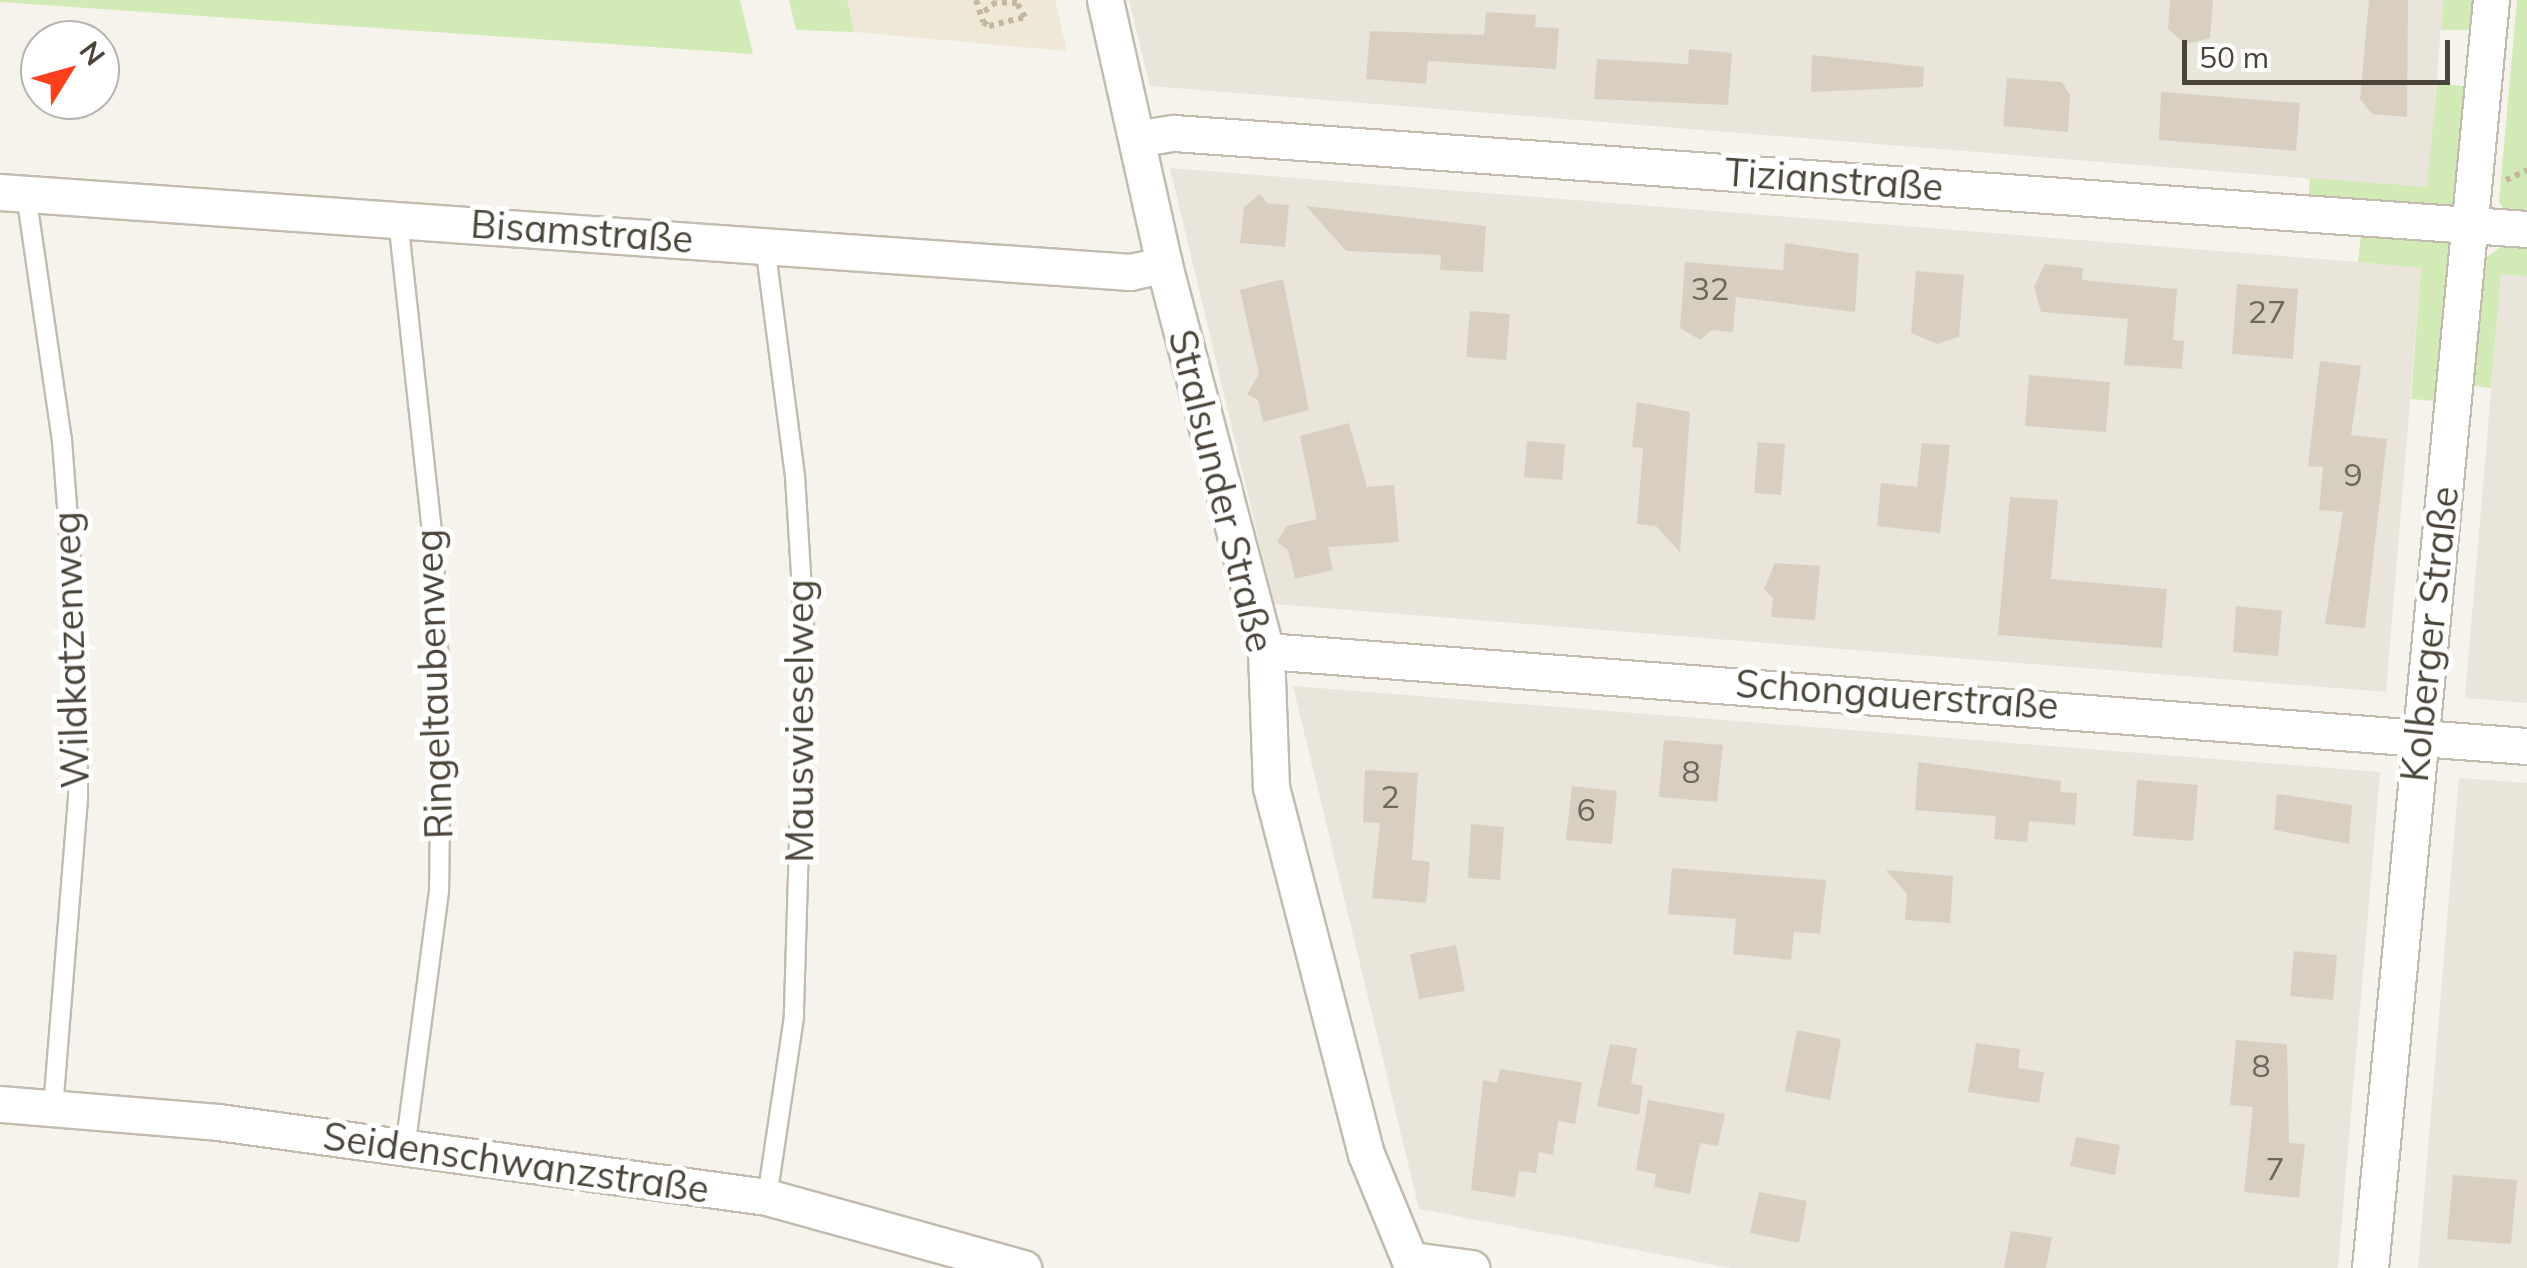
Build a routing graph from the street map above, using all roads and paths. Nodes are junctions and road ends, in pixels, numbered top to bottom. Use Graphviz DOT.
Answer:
graph roads {
  1 [pos="976,0"];
  2 [pos="1105,0"];
  3 [pos="2491,0"];
  4 [pos="980,14"];
  5 [pos="1141,138"];
  6 [pos="13,193"];
  7 [pos="398,219"];
  8 [pos="2472,225"];
  9 [pos="2527,229"];
  10 [pos="766,245"];
  11 [pos="1164,265"];
  12 [pos="1266,651"];
  13 [pos="2420,738"];
  14 [pos="2527,746"];
  15 [pos="0,1104"];
  16 [pos="53,1109"];
  17 [pos="404,1148"];
  18 [pos="767,1197"];
  19 [pos="1412,1264"];
  20 [pos="1023,1268"];
  21 [pos="1471,1268"];
  22 [pos="2370,1268"];
  1 -- 4 [label="path"];
  2 -- 5 [label="street, Stralsunder Straße"];
  3 -- 8 [label="street, Kolberger Straße"];
  4 -- 4 [label="path"];
  5 -- 8 [label="street, Tizianstraße"];
  5 -- 11 [label="street, Stralsunder Straße"];
  6 -- 7 [label="street, Bisamstraße"];
  6 -- 16 [label="lane, Wildkatzenweg"];
  7 -- 10 [label="street, Bisamstraße"];
  7 -- 17 [label="lane, Ringeltaubenweg"];
  8 -- 9 [label="street, Tizianstraße"];
  8 -- 13 [label="street, Kolberger Straße"];
  10 -- 11 [label="street, Bisamstraße"];
  10 -- 18 [label="lane, Mauswieselweg"];
  11 -- 12 [label="street, Stralsunder Straße"];
  12 -- 13 [label="street, Schongauerstraße"];
  12 -- 19 [label="street, Stralsunder Straße"];
  13 -- 14 [label="street, Schongauerstraße"];
  13 -- 22 [label="street, Kolberger Straße"];
  15 -- 16 [label="street, Seidenschwanzstraße"];
  16 -- 17 [label="street, Seidenschwanzstraße"];
  17 -- 18 [label="street, Seidenschwanzstraße"];
  18 -- 20 [label="street, Seidenschwanzstraße"];
  19 -- 21 [label="street"];
}
